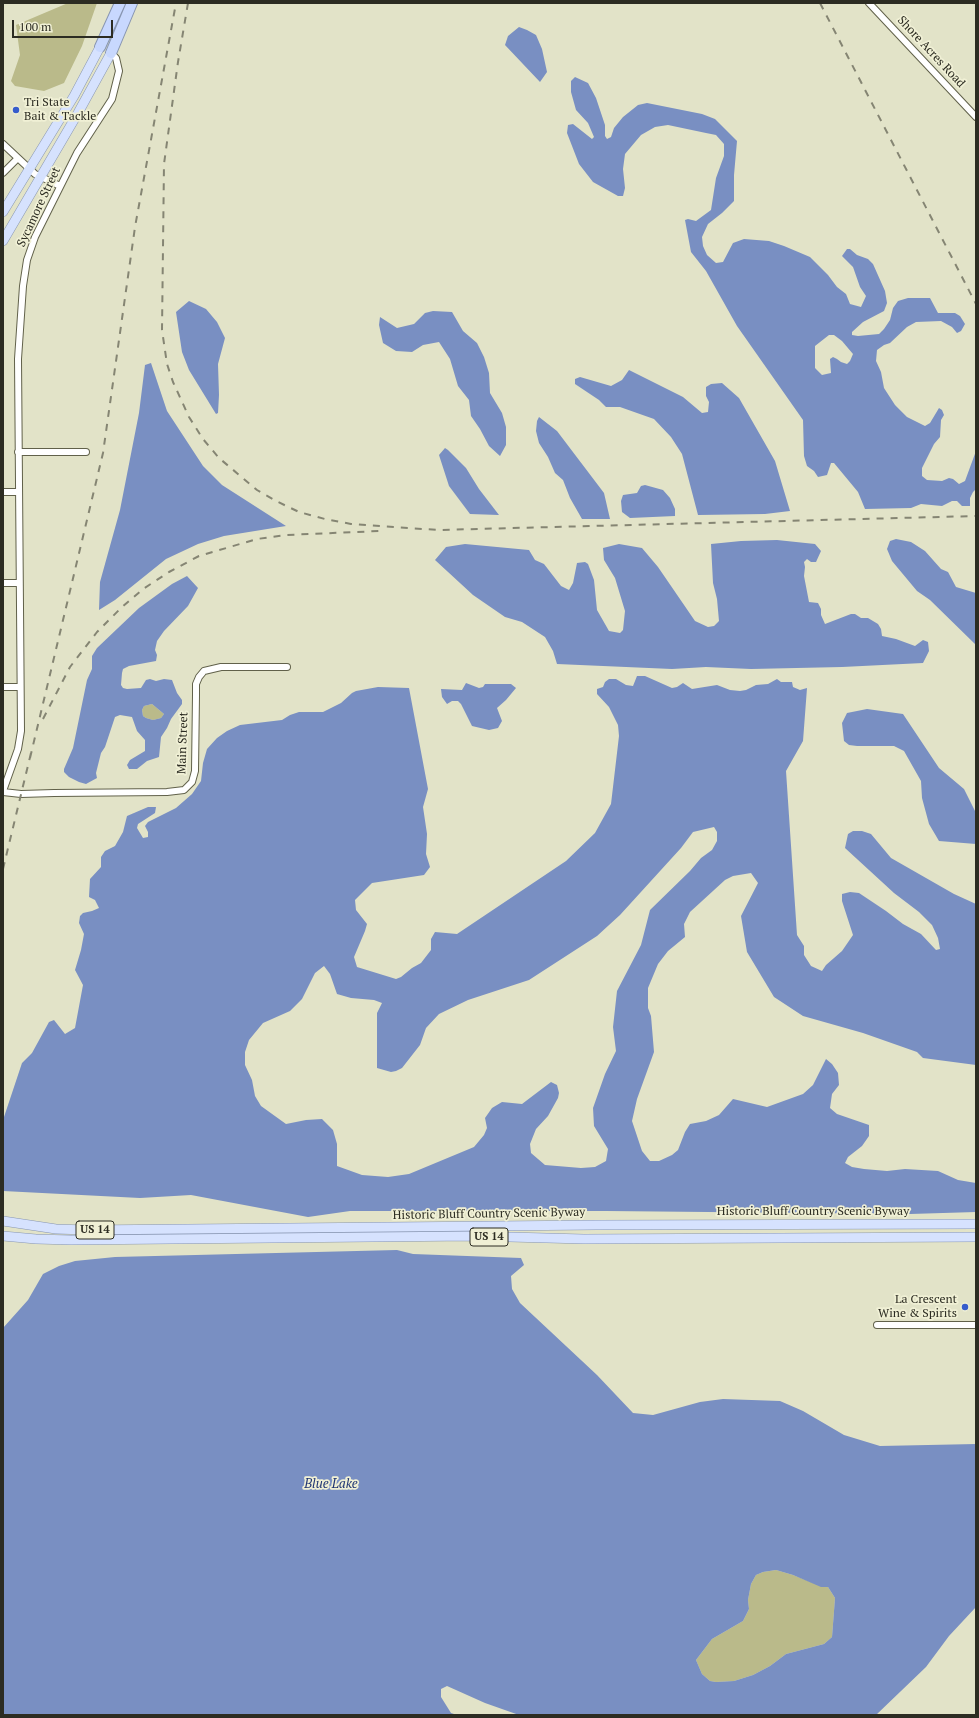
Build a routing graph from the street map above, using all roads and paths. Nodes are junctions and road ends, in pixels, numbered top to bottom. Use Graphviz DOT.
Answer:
graph roads {
  1 [pos="120,3"];
  2 [pos="132,3"];
  3 [pos="869,3"];
  4 [pos="100,47"];
  5 [pos="111,53"];
  6 [pos="976,117"];
  7 [pos="3,144"];
  8 [pos="18,158"];
  9 [pos="3,173"];
  10 [pos="35,173"];
  11 [pos="60,186"];
  12 [pos="3,212"];
  13 [pos="3,241"];
  14 [pos="18,452"];
  15 [pos="86,452"];
  16 [pos="3,492"];
  17 [pos="18,492"];
  18 [pos="3,583"];
  19 [pos="19,583"];
  20 [pos="287,667"];
  21 [pos="3,687"];
  22 [pos="20,687"];
  23 [pos="3,792"];
  24 [pos="3,1221"];
  25 [pos="976,1224"];
  26 [pos="3,1236"];
  27 [pos="976,1237"];
  28 [pos="877,1325"];
  29 [pos="976,1325"];
  1 -- 4 [label="highway"];
  2 -- 5 [label="highway"];
  3 -- 6 [label="street, Shore Acres Road"];
  4 -- 10 [label="main road"];
  5 -- 10 [label="main road"];
  5 -- 11 [label="street, Sycamore Street"];
  7 -- 8 [label="street"];
  8 -- 9 [label="street"];
  8 -- 10 [label="street"];
  10 -- 11 [label="street"];
  10 -- 12 [label="main road"];
  10 -- 13 [label="main road"];
  11 -- 14 [label="street, Sycamore Street"];
  14 -- 15 [label="street"];
  14 -- 17 [label="street, Sycamore Street"];
  16 -- 17 [label="street"];
  17 -- 19 [label="street, Sycamore Street"];
  18 -- 19 [label="street"];
  19 -- 22 [label="street, Sycamore Street"];
  20 -- 23 [label="street, Main Street"];
  21 -- 22 [label="street"];
  22 -- 23 [label="street, Sycamore Street"];
  24 -- 25 [label="main road, Historic Bluff Country Scenic Byway / US 14"];
  26 -- 27 [label="main road, Historic Bluff Country Scenic Byway / US 14"];
  28 -- 29 [label="street"];
}
